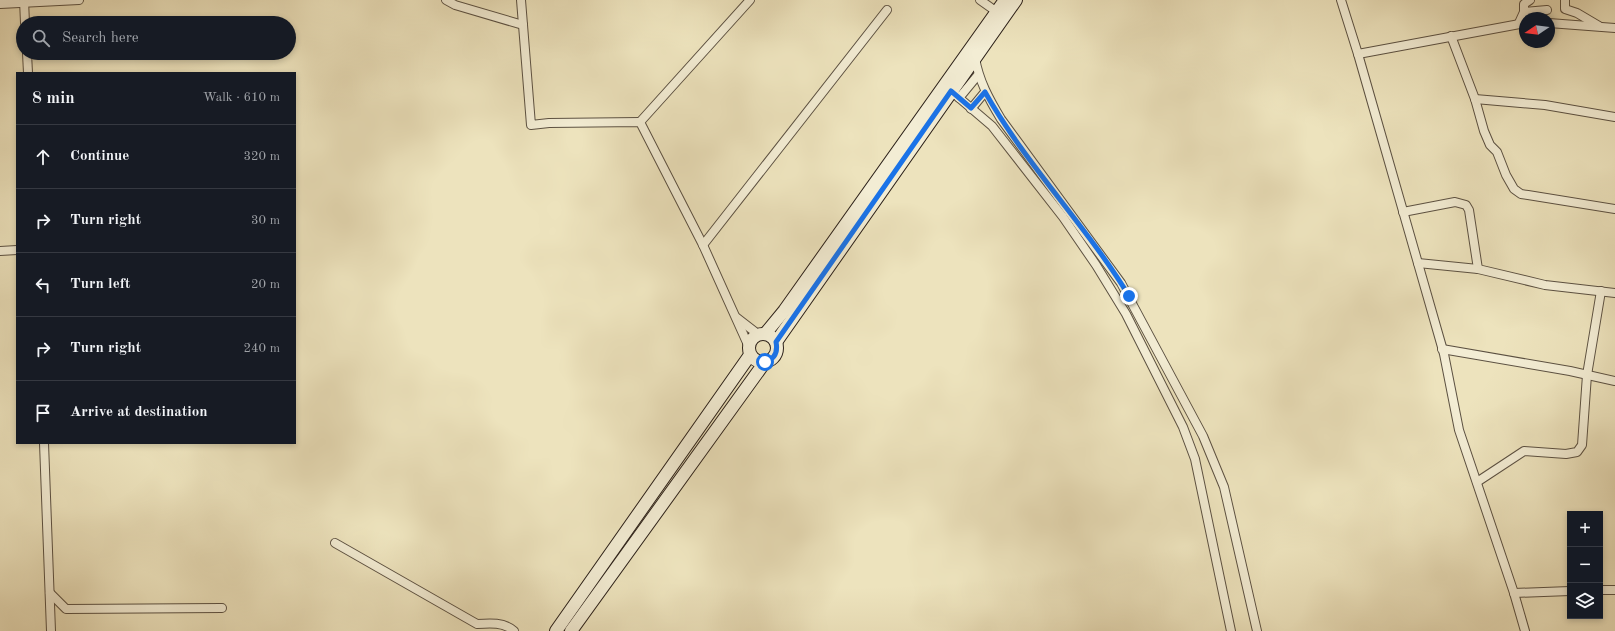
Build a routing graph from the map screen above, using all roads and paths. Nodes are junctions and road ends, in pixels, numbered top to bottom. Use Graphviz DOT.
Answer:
graph roads {
  1 [pos="79,0"];
  2 [pos="446,0"];
  3 [pos="520,0"];
  4 [pos="750,0"];
  5 [pos="980,0"];
  6 [pos="1005,0"];
  7 [pos="1016,0"];
  8 [pos="1342,0"];
  9 [pos="1530,0"];
  10 [pos="1565,0"];
  11 [pos="24,1"];
  12 [pos="0,4"];
  13 [pos="887,10"];
  14 [pos="1547,10"];
  15 [pos="997,12"];
  16 [pos="1524,12"];
  17 [pos="25,16"];
  18 [pos="1555,23"];
  19 [pos="1519,24"];
  20 [pos="523,25"];
  21 [pos="1601,27"];
  22 [pos="1615,28"];
  23 [pos="1451,36"];
  24 [pos="1358,54"];
  25 [pos="975,58"];
  26 [pos="27,60"];
  27 [pos="28,72"];
  28 [pos="978,75"];
  29 [pos="985,92"];
  30 [pos="955,94"];
  31 [pos="1475,99"];
  32 [pos="971,108"];
  33 [pos="1615,117"];
  34 [pos="640,122"];
  35 [pos="1615,209"];
  36 [pos="1403,212"];
  37 [pos="703,245"];
  38 [pos="16,250"];
  39 [pos="0,251"];
  40 [pos="1418,263"];
  41 [pos="1478,269"];
  42 [pos="1601,291"];
  43 [pos="1615,293"];
  44 [pos="736,318"];
  45 [pos="762,334"];
  46 [pos="776,342"];
  47 [pos="1442,349"];
  48 [pos="750,351"];
  49 [pos="765,362"];
  50 [pos="1587,375"];
  51 [pos="1615,381"];
  52 [pos="44,444"];
  53 [pos="1477,482"];
  54 [pos="335,543"];
  55 [pos="1603,590"];
  56 [pos="1615,590"];
  57 [pos="1567,591"];
  58 [pos="50,593"];
  59 [pos="1514,593"];
  60 [pos="222,608"];
  61 [pos="51,631"];
  62 [pos="514,631"];
  63 [pos="556,631"];
  64 [pos="571,631"];
  65 [pos="1231,631"];
  66 [pos="1257,631"];
  67 [pos="1525,631"];
  1 -- 11 [label="street"];
  2 -- 20 [label="street"];
  3 -- 20 [label="street"];
  4 -- 34 [label="street"];
  5 -- 15 [label="street"];
  6 -- 15 [label="street"];
  7 -- 25 [label="street"];
  8 -- 24 [label="street"];
  9 -- 16 [label="street"];
  10 -- 21 [label="street"];
  11 -- 12 [label="street"];
  11 -- 17 [label="street"];
  13 -- 37 [label="street"];
  14 -- 16 [label="street"];
  15 -- 45 [label="street"];
  18 -- 21 [label="street"];
  19 -- 23 [label="street"];
  20 -- 34 [label="street"];
  21 -- 22 [label="street"];
  23 -- 24 [label="street"];
  23 -- 31 [label="street"];
  24 -- 36 [label="street"];
  25 -- 28 [label="street"];
  25 -- 30 [label="street"];
  26 -- 27 [label="street"];
  28 -- 29 [label="street"];
  28 -- 30 [label="street"];
  29 -- 32 [label="street"];
  29 -- 66 [label="street"];
  30 -- 32 [label="street"];
  30 -- 46 [label="street"];
  31 -- 33 [label="street"];
  31 -- 35 [label="street"];
  32 -- 65 [label="street"];
  34 -- 37 [label="street"];
  36 -- 40 [label="street"];
  36 -- 41 [label="street"];
  37 -- 44 [label="street"];
  38 -- 39 [label="street"];
  40 -- 41 [label="street"];
  40 -- 47 [label="street"];
  41 -- 42 [label="street"];
  42 -- 43 [label="street"];
  42 -- 50 [label="street"];
  44 -- 45 [label="street"];
  44 -- 48 [label="street"];
  45 -- 46 [label="street"];
  45 -- 48 [label="street"];
  46 -- 49 [label="street"];
  47 -- 50 [label="street"];
  47 -- 53 [label="street"];
  48 -- 49 [label="street"];
  48 -- 63 [label="street"];
  49 -- 64 [label="street"];
  50 -- 51 [label="street"];
  50 -- 53 [label="street"];
  52 -- 58 [label="street"];
  53 -- 59 [label="street"];
  54 -- 62 [label="street"];
  55 -- 56 [label="street"];
  57 -- 59 [label="street"];
  58 -- 60 [label="street"];
  58 -- 61 [label="street"];
  59 -- 67 [label="street"];
}
